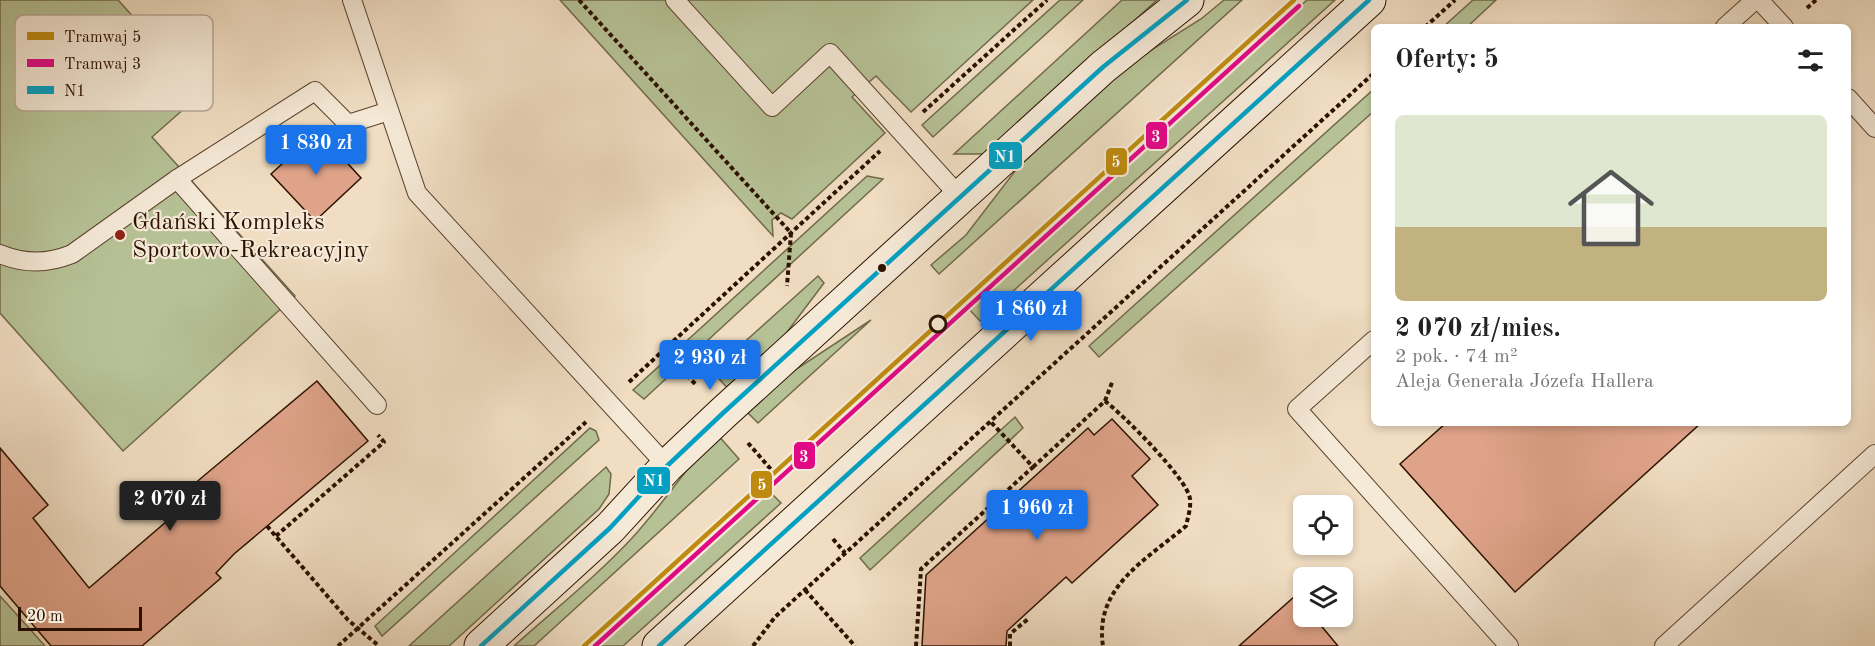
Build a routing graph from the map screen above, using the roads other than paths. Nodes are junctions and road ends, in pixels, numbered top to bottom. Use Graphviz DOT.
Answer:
graph roads {
  1 [pos="352,0"];
  2 [pos="675,0"];
  3 [pos="1187,0"];
  4 [pos="1369,0"];
  5 [pos="1757,0"];
  6 [pos="1729,24"];
  7 [pos="1781,24"];
  8 [pos="1851,101"];
  9 [pos="389,111"];
  10 [pos="1875,128"];
  11 [pos="177,179"];
  12 [pos="961,198"];
  13 [pos="0,254"];
  14 [pos="1371,343"];
  15 [pos="377,405"];
  16 [pos="1875,454"];
  17 [pos="668,466"];
  18 [pos="481,646"];
  19 [pos="659,646"];
  20 [pos="1509,646"];
  21 [pos="1664,646"];
  1 -- 9 [label="lane"];
  2 -- 12 [label="lane"];
  3 -- 12 [label="main road"];
  4 -- 19 [label="main road"];
  5 -- 6 [label="lane"];
  5 -- 7 [label="lane"];
  8 -- 10 [label="lane"];
  9 -- 11 [label="lane"];
  9 -- 17 [label="lane"];
  11 -- 13 [label="lane"];
  11 -- 15 [label="lane"];
  12 -- 17 [label="main road"];
  14 -- 20 [label="lane"];
  16 -- 21 [label="lane"];
  17 -- 18 [label="main road"];
}
